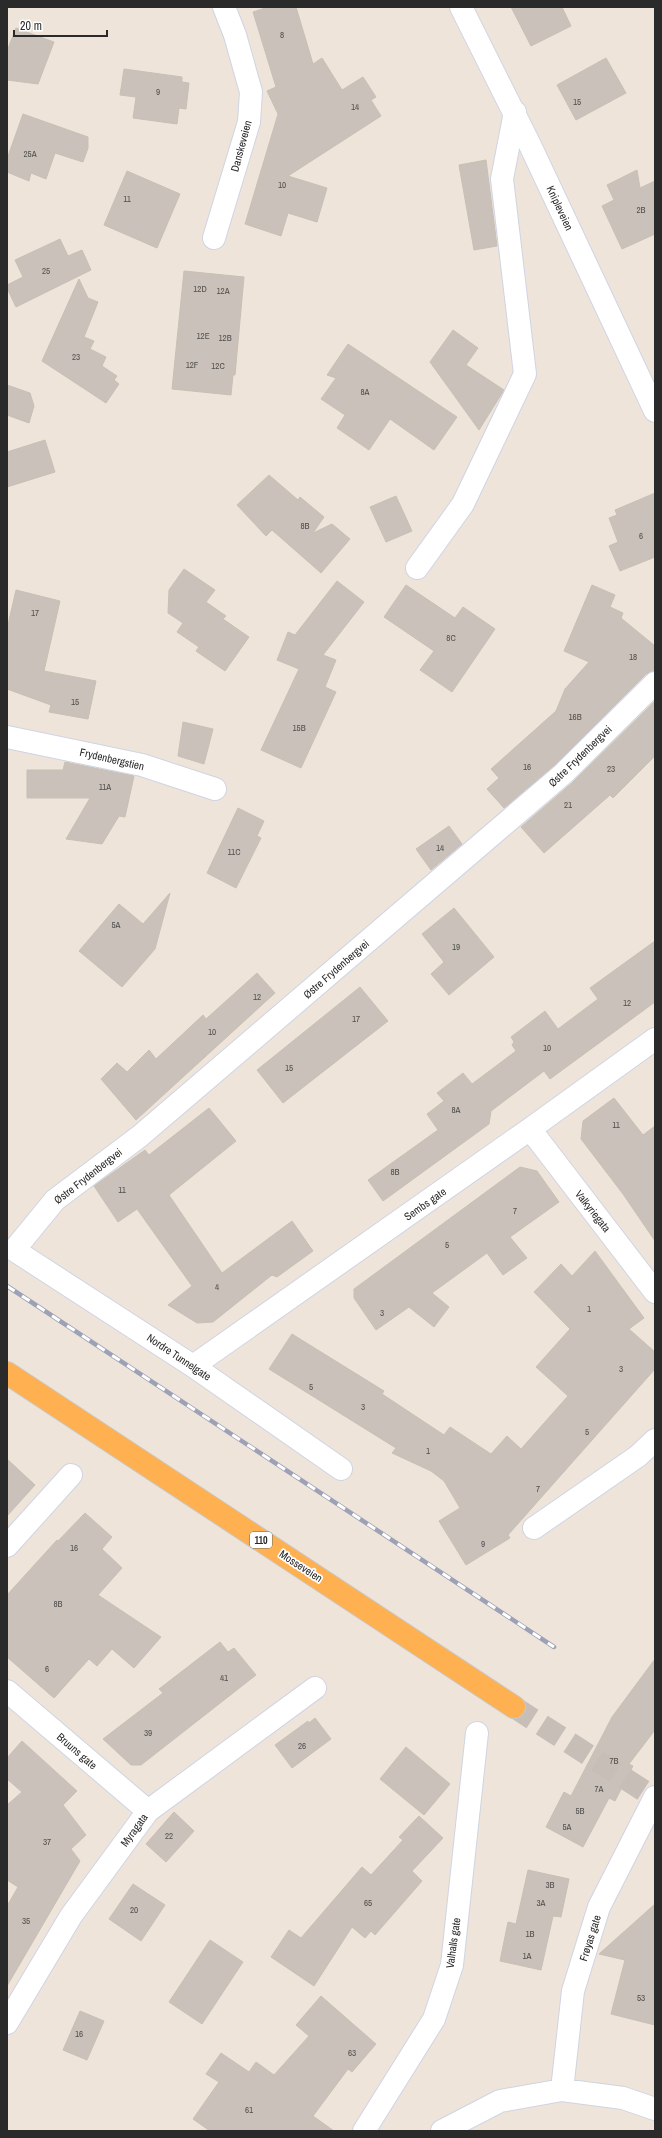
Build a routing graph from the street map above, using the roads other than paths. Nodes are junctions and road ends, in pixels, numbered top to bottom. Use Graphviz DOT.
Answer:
graph roads {
  1 [pos="224,7"];
  2 [pos="461,7"];
  3 [pos="515,112"];
  4 [pos="214,238"];
  5 [pos="655,411"];
  6 [pos="417,568"];
  7 [pos="655,683"];
  8 [pos="7,737"];
  9 [pos="215,788"];
  10 [pos="655,1039"];
  11 [pos="530,1129"];
  12 [pos="14,1250"];
  13 [pos="655,1292"];
  14 [pos="193,1366"];
  15 [pos="7,1373"];
  16 [pos="655,1440"];
  17 [pos="341,1469"];
  18 [pos="71,1475"];
  19 [pos="534,1528"];
  20 [pos="7,1546"];
  21 [pos="315,1688"];
  22 [pos="7,1691"];
  23 [pos="514,1707"];
  24 [pos="477,1733"];
  25 [pos="655,1797"];
  26 [pos="148,1811"];
  27 [pos="7,2023"];
  28 [pos="562,2090"];
  29 [pos="655,2109"];
  30 [pos="364,2131"];
  31 [pos="442,2131"];
  1 -- 4 [label="street, Danskeveien"];
  2 -- 3 [label="street, Knipleveien"];
  3 -- 5 [label="street, Knipleveien"];
  3 -- 6 [label="street"];
  7 -- 12 [label="street, Østre Frydenbergvei"];
  8 -- 9 [label="street, Frydenbergstien"];
  10 -- 11 [label="street, Sembs gate"];
  11 -- 13 [label="street, Valkyriegata"];
  11 -- 14 [label="street, Sembs gate"];
  12 -- 14 [label="street, Nordre Tunnelgate"];
  14 -- 17 [label="street, Nordre Tunnelgate"];
  15 -- 23 [label="highway, Mosseveien / 110"];
  16 -- 19 [label="street"];
  18 -- 20 [label="street"];
  21 -- 26 [label="street, Myragata"];
  22 -- 26 [label="street, Bruuns gate"];
  24 -- 30 [label="street, Valhalls gate"];
  25 -- 28 [label="street, Frøyas gate"];
  26 -- 27 [label="street, Myragata"];
  28 -- 29 [label="street"];
  28 -- 31 [label="street"];
}
